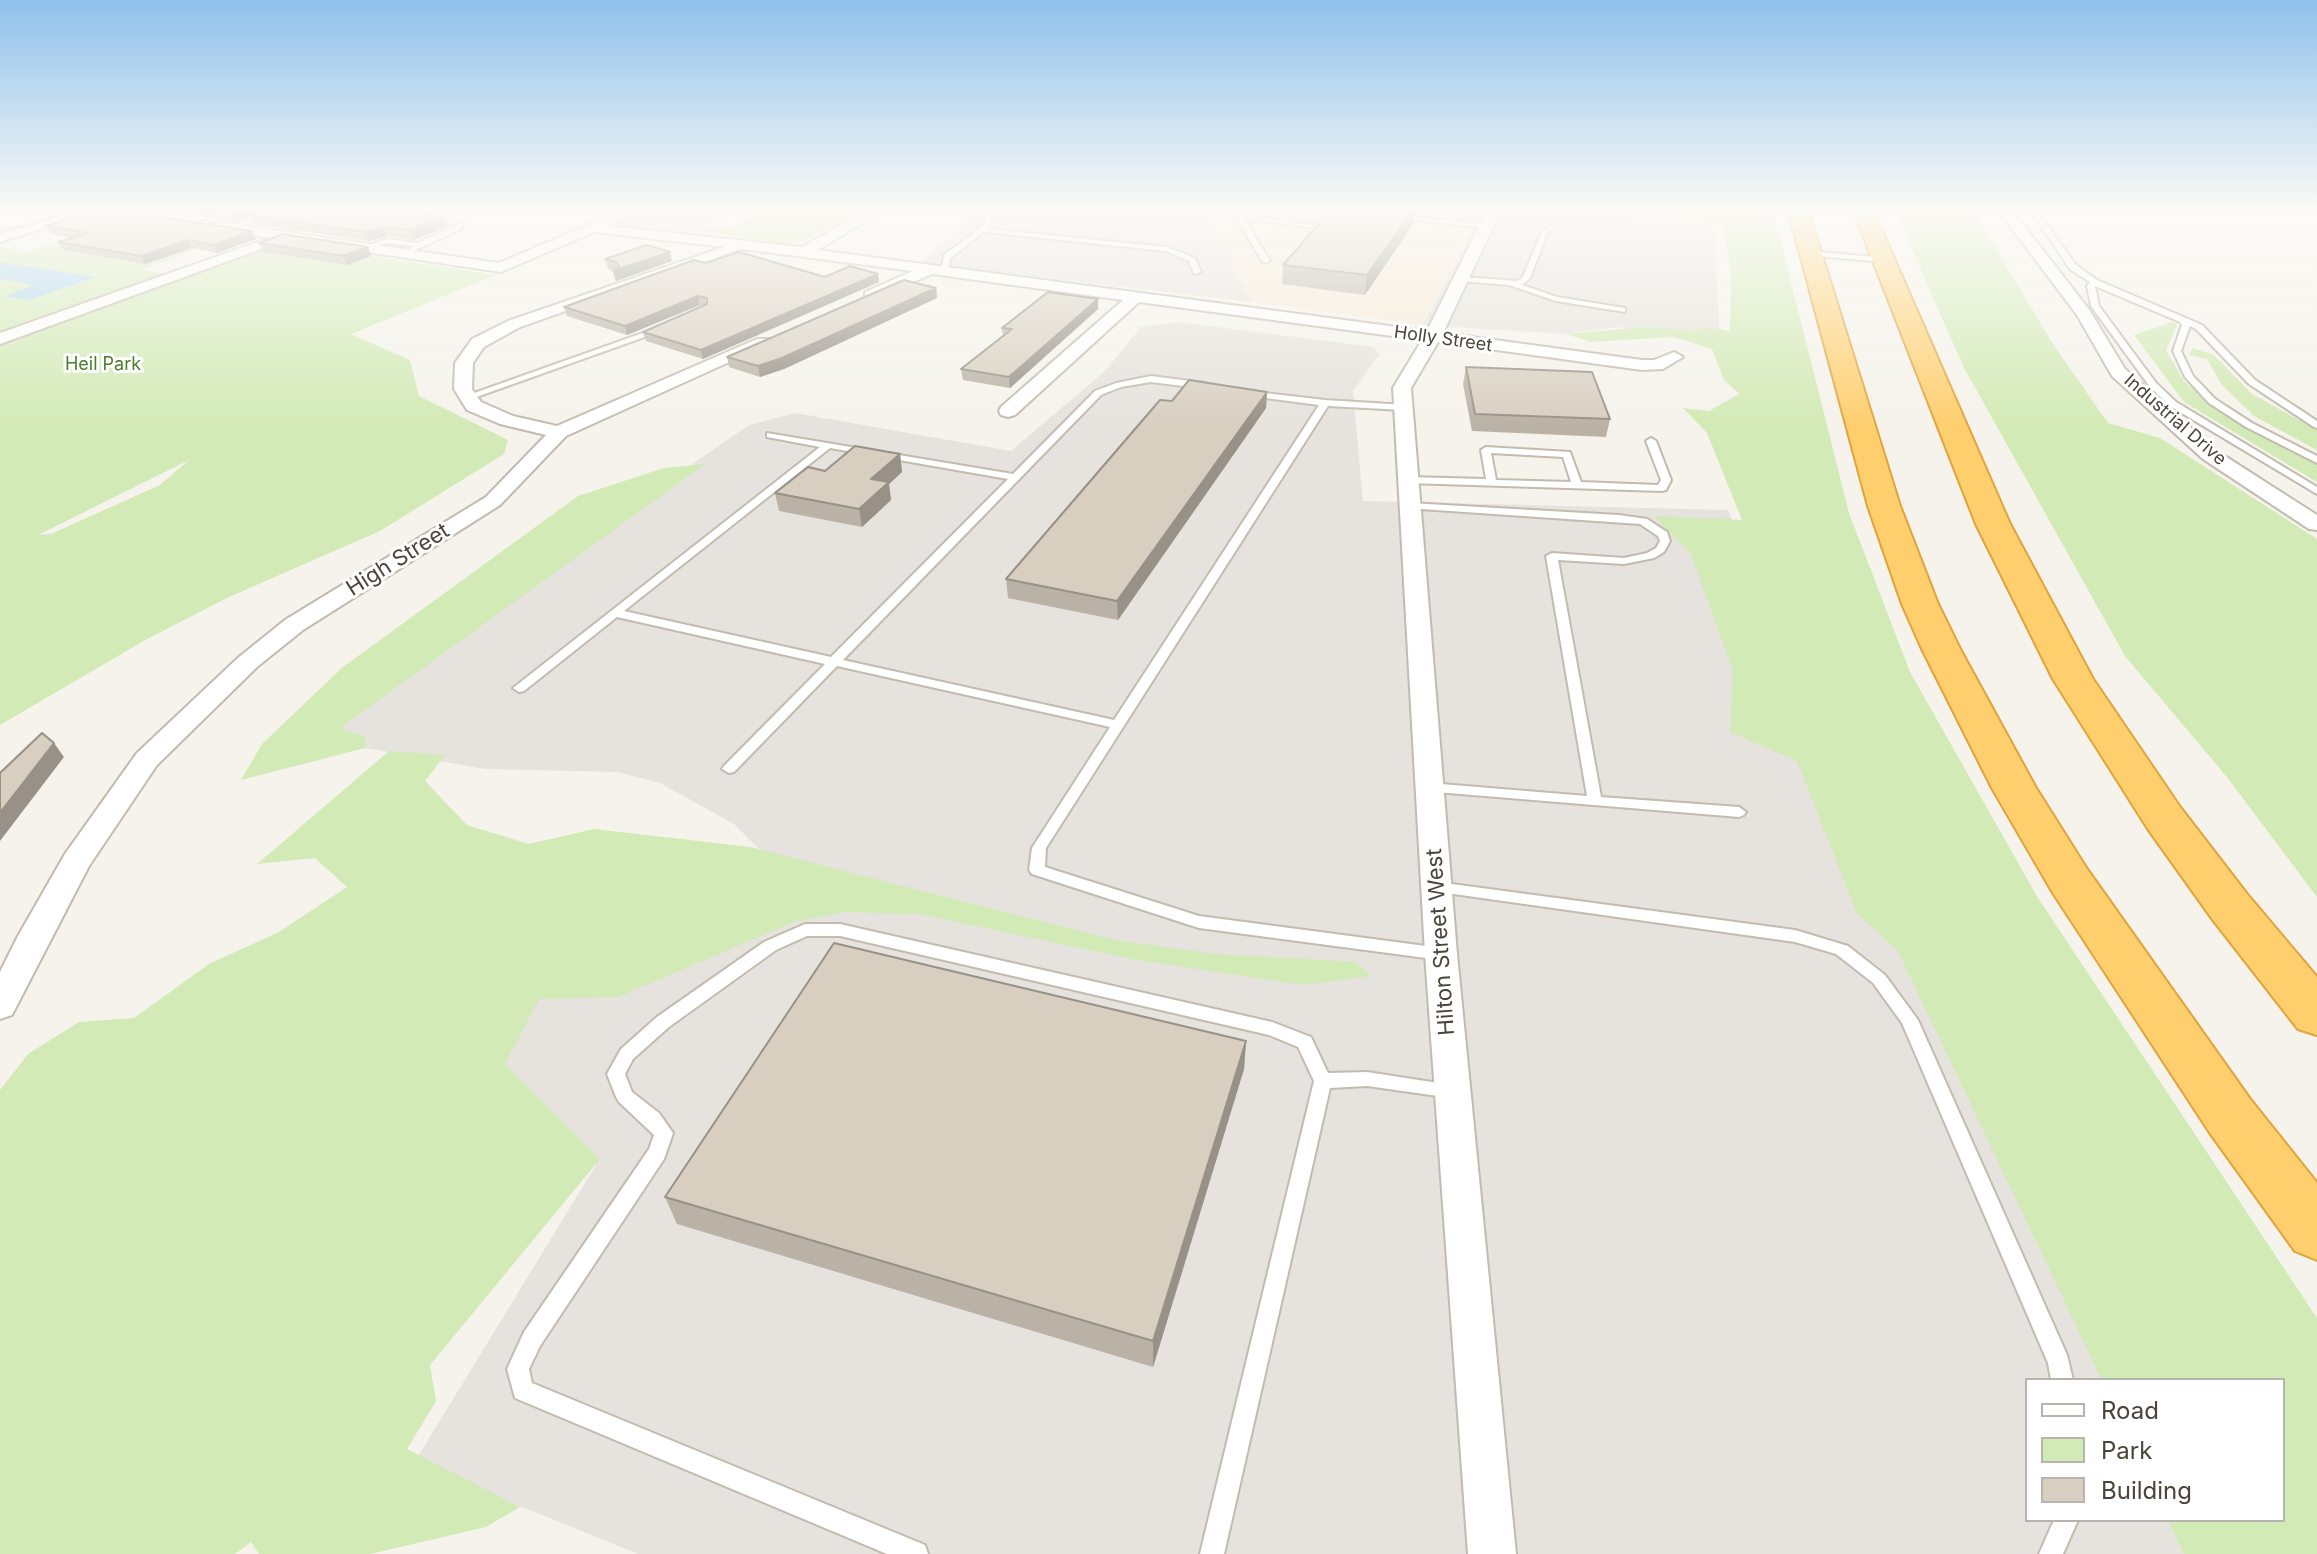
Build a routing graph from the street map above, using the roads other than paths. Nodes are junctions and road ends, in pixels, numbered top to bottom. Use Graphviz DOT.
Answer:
graph roads {
  1 [pos="2094,282"];
  2 [pos="158,283"];
  3 [pos="636,283"];
  4 [pos="906,283"];
  5 [pos="1024,283"];
  6 [pos="1459,283"];
  7 [pos="1496,283"];
  8 [pos="1515,283"];
  9 [pos="1819,283"];
  10 [pos="1892,283"];
  11 [pos="2060,283"];
  12 [pos="2095,283"];
  13 [pos="1511,284"];
  14 [pos="1135,297"];
  15 [pos="857,301"];
  16 [pos="1622,310"];
  17 [pos="2183,319"];
  18 [pos="668,327"];
  19 [pos="786,332"];
  20 [pos="1432,338"];
  21 [pos="0,339"];
  22 [pos="1674,357"];
  23 [pos="1222,389"];
  24 [pos="1236,391"];
  25 [pos="468,397"];
  26 [pos="1325,403"];
  27 [pos="1403,407"];
  28 [pos="1008,411"];
  29 [pos="2317,425"];
  30 [pos="559,432"];
  31 [pos="770,435"];
  32 [pos="1651,441"];
  33 [pos="828,445"];
  34 [pos="2317,460"];
  35 [pos="1012,477"];
  36 [pos="1492,483"];
  37 [pos="1577,486"];
  38 [pos="2317,491"];
  39 [pos="1409,493"];
  40 [pos="2317,524"];
  41 [pos="616,613"];
  42 [pos="833,662"];
  43 [pos="519,688"];
  44 [pos="1117,725"];
  45 [pos="729,769"];
  46 [pos="1429,788"];
  47 [pos="1595,801"];
  48 [pos="1739,812"];
  49 [pos="1437,887"];
  50 [pos="1441,954"];
  51 [pos="0,1006"];
  52 [pos="2317,1014"];
  53 [pos="1323,1081"];
  54 [pos="1453,1091"];
  55 [pos="2317,1231"];
  56 [pos="2062,1378"];
  57 [pos="2065,1522"];
  58 [pos="916,1554"];
  59 [pos="1212,1554"];
  60 [pos="1492,1554"];
  61 [pos="2051,1554"];
  1 -- 38 [label="lane"];
  2 -- 21 [label="street"];
  3 -- 25 [label="street"];
  4 -- 15 [label="street"];
  5 -- 14 [label="street, Holly Street"];
  6 -- 20 [label="street, Hilton Street West"];
  7 -- 13 [label="lane"];
  8 -- 13 [label="lane"];
  9 -- 55 [label="highway"];
  10 -- 52 [label="highway"];
  11 -- 40 [label="street, Industrial Drive"];
  12 -- 17 [label="lane"];
  13 -- 16 [label="lane"];
  14 -- 20 [label="street, Holly Street"];
  14 -- 28 [label="street"];
  17 -- 29 [label="lane"];
  17 -- 34 [label="lane"];
  18 -- 25 [label="lane"];
  19 -- 30 [label="street, High Street"];
  20 -- 22 [label="street, Holly Street"];
  20 -- 27 [label="street, Hilton Street West"];
  23 -- 35 [label="lane"];
  24 -- 26 [label="lane"];
  25 -- 30 [label="street"];
  26 -- 27 [label="lane"];
  26 -- 44 [label="lane"];
  27 -- 39 [label="street, Hilton Street West"];
  30 -- 51 [label="street, High Street"];
  31 -- 33 [label="lane"];
  32 -- 37 [label="lane"];
  33 -- 35 [label="lane"];
  33 -- 41 [label="lane"];
  35 -- 42 [label="lane"];
  36 -- 37 [label="lane"];
  36 -- 37 [label="lane"];
  36 -- 39 [label="lane"];
  39 -- 46 [label="street, Hilton Street West"];
  39 -- 47 [label="lane"];
  41 -- 42 [label="lane"];
  41 -- 43 [label="lane"];
  42 -- 44 [label="lane"];
  42 -- 45 [label="lane"];
  44 -- 50 [label="lane"];
  46 -- 47 [label="lane"];
  46 -- 49 [label="street, Hilton Street West"];
  47 -- 48 [label="lane"];
  49 -- 50 [label="street, Hilton Street West"];
  49 -- 56 [label="lane"];
  50 -- 54 [label="street, Hilton Street West"];
  53 -- 54 [label="lane"];
  53 -- 58 [label="lane"];
  53 -- 59 [label="lane"];
  54 -- 60 [label="street, Hilton Street West"];
  57 -- 61 [label="lane"];
}
